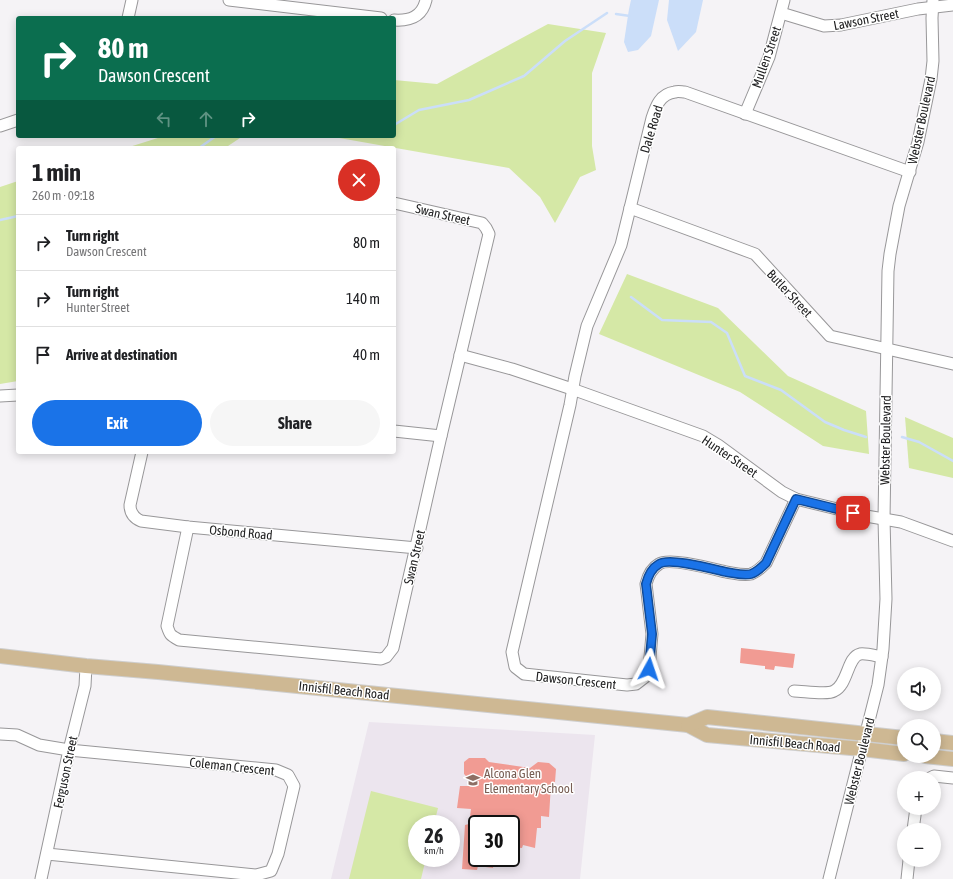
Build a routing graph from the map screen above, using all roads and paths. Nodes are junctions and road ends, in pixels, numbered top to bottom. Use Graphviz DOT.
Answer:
graph roads {
  1 [pos="132,0"];
  2 [pos="229,0"];
  3 [pos="426,0"];
  4 [pos="784,0"];
  5 [pos="932,4"];
  6 [pos="953,5"];
  7 [pos="781,13"];
  8 [pos="128,16"];
  9 [pos="364,16"];
  10 [pos="396,20"];
  11 [pos="745,114"];
  12 [pos="16,121"];
  13 [pos="0,126"];
  14 [pos="910,172"];
  15 [pos="396,203"];
  16 [pos="630,208"];
  17 [pos="887,349"];
  18 [pos="460,356"];
  19 [pos="953,364"];
  20 [pos="572,389"];
  21 [pos="0,396"];
  22 [pos="16,396"];
  23 [pos="396,431"];
  24 [pos="441,436"];
  25 [pos="142,454"];
  26 [pos="796,499"];
  27 [pos="884,519"];
  28 [pos="188,527"];
  29 [pos="953,541"];
  30 [pos="417,548"];
  31 [pos="0,656"];
  32 [pos="882,657"];
  33 [pos="86,666"];
  34 [pos="794,691"];
  35 [pos="688,725"];
  36 [pos="0,734"];
  37 [pos="866,734"];
  38 [pos="897,737"];
  39 [pos="941,742"];
  40 [pos="953,743"];
  41 [pos="862,749"];
  42 [pos="69,750"];
  43 [pos="897,753"];
  44 [pos="941,758"];
  45 [pos="953,759"];
  46 [pos="941,777"];
  47 [pos="953,778"];
  48 [pos="47,854"];
  49 [pos="908,867"];
  50 [pos="41,879"];
  51 [pos="830,879"];
  52 [pos="906,879"];
  1 -- 8 [label="street"];
  2 -- 9 [label="street"];
  3 -- 10 [label="street"];
  4 -- 7 [label="street, Mullen Street"];
  5 -- 6 [label="street, Lawson Street"];
  5 -- 7 [label="street, Lawson Street"];
  5 -- 14 [label="street, Webster Boulevard"];
  7 -- 11 [label="street, Mullen Street"];
  11 -- 14 [label="street, Dale Road"];
  11 -- 16 [label="street, Dale Road"];
  12 -- 13 [label="street"];
  14 -- 17 [label="street, Webster Boulevard"];
  15 -- 18 [label="street, Swan Street"];
  16 -- 17 [label="street, Butler Street"];
  16 -- 20 [label="street, Dale Road"];
  17 -- 19 [label="street, Butler Street"];
  17 -- 27 [label="street, Webster Boulevard"];
  18 -- 20 [label="street, Hunter Street"];
  18 -- 24 [label="street, Swan Street"];
  20 -- 26 [label="street, Hunter Street"];
  20 -- 26 [label="street, Dawson Crescent"];
  21 -- 22 [label="street"];
  23 -- 24 [label="street"];
  24 -- 30 [label="street, Swan Street"];
  25 -- 28 [label="street, Osbond Road"];
  26 -- 27 [label="street, Hunter Street"];
  27 -- 29 [label="street, Hunter Street"];
  27 -- 32 [label="street, Webster Boulevard"];
  28 -- 30 [label="street, Osbond Road"];
  28 -- 30 [label="street, Swan Street"];
  31 -- 33 [label="main road, Innisfil Beach Road"];
  32 -- 34 [label="street"];
  32 -- 37 [label="street, Webster Boulevard"];
  33 -- 35 [label="main road, Innisfil Beach Road"];
  33 -- 42 [label="street, Ferguson Street"];
  35 -- 37 [label="main road, Innisfil Beach Road"];
  35 -- 41 [label="main road, Innisfil Beach Road"];
  36 -- 42 [label="street"];
  37 -- 38 [label="main road, Innisfil Beach Road"];
  37 -- 41 [label="street, Webster Boulevard"];
  39 -- 40 [label="main road"];
  41 -- 43 [label="main road, Innisfil Beach Road"];
  41 -- 51 [label="street, Webster Boulevard"];
  42 -- 48 [label="street, Ferguson Street"];
  42 -- 48 [label="street, Coleman Crescent"];
  44 -- 45 [label="main road"];
  46 -- 47 [label="street"];
  48 -- 50 [label="street, Ferguson Street"];
  49 -- 52 [label="street"];
}
